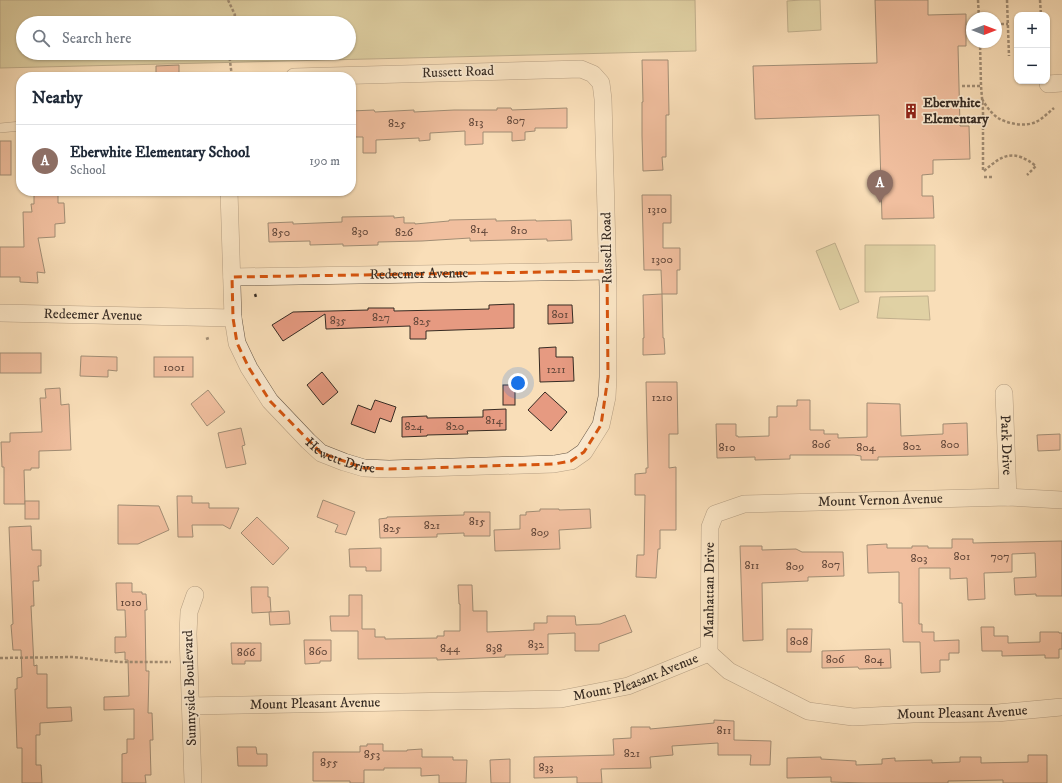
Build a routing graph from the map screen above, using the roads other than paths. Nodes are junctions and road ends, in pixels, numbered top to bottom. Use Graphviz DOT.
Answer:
graph roads {
  1 [pos="356,75"];
  2 [pos="603,99"];
  3 [pos="16,126"];
  4 [pos="0,128"];
  5 [pos="229,196"];
  6 [pos="607,271"];
  7 [pos="232,277"];
  8 [pos="0,313"];
  9 [pos="233,318"];
  10 [pos="1004,393"];
  11 [pos="607,397"];
  12 [pos="1008,497"];
  13 [pos="1062,500"];
  14 [pos="710,527"];
  15 [pos="195,595"];
  16 [pos="709,653"];
  17 [pos="191,706"];
  18 [pos="1062,707"];
  19 [pos="193,783"];
  1 -- 2 [label="street, Russett Road"];
  2 -- 6 [label="street, Russell Road"];
  3 -- 4 [label="lane"];
  5 -- 7 [label="street, Hewett Drive"];
  6 -- 7 [label="street, Redeemer Avenue"];
  6 -- 11 [label="street, Russell Road"];
  7 -- 9 [label="street, Hewett Drive"];
  8 -- 9 [label="street, Redeemer Avenue"];
  9 -- 11 [label="street, Hewett Drive"];
  10 -- 12 [label="street, Park Drive"];
  12 -- 13 [label="street, Mount Vernon Avenue"];
  12 -- 14 [label="street, Mount Vernon Avenue"];
  14 -- 16 [label="street, Manhattan Drive"];
  15 -- 17 [label="street, Sunnyside Boulevard"];
  16 -- 17 [label="street, Mount Pleasant Avenue"];
  16 -- 18 [label="street, Mount Pleasant Avenue"];
  17 -- 19 [label="street, Sunnyside Boulevard"];
}
